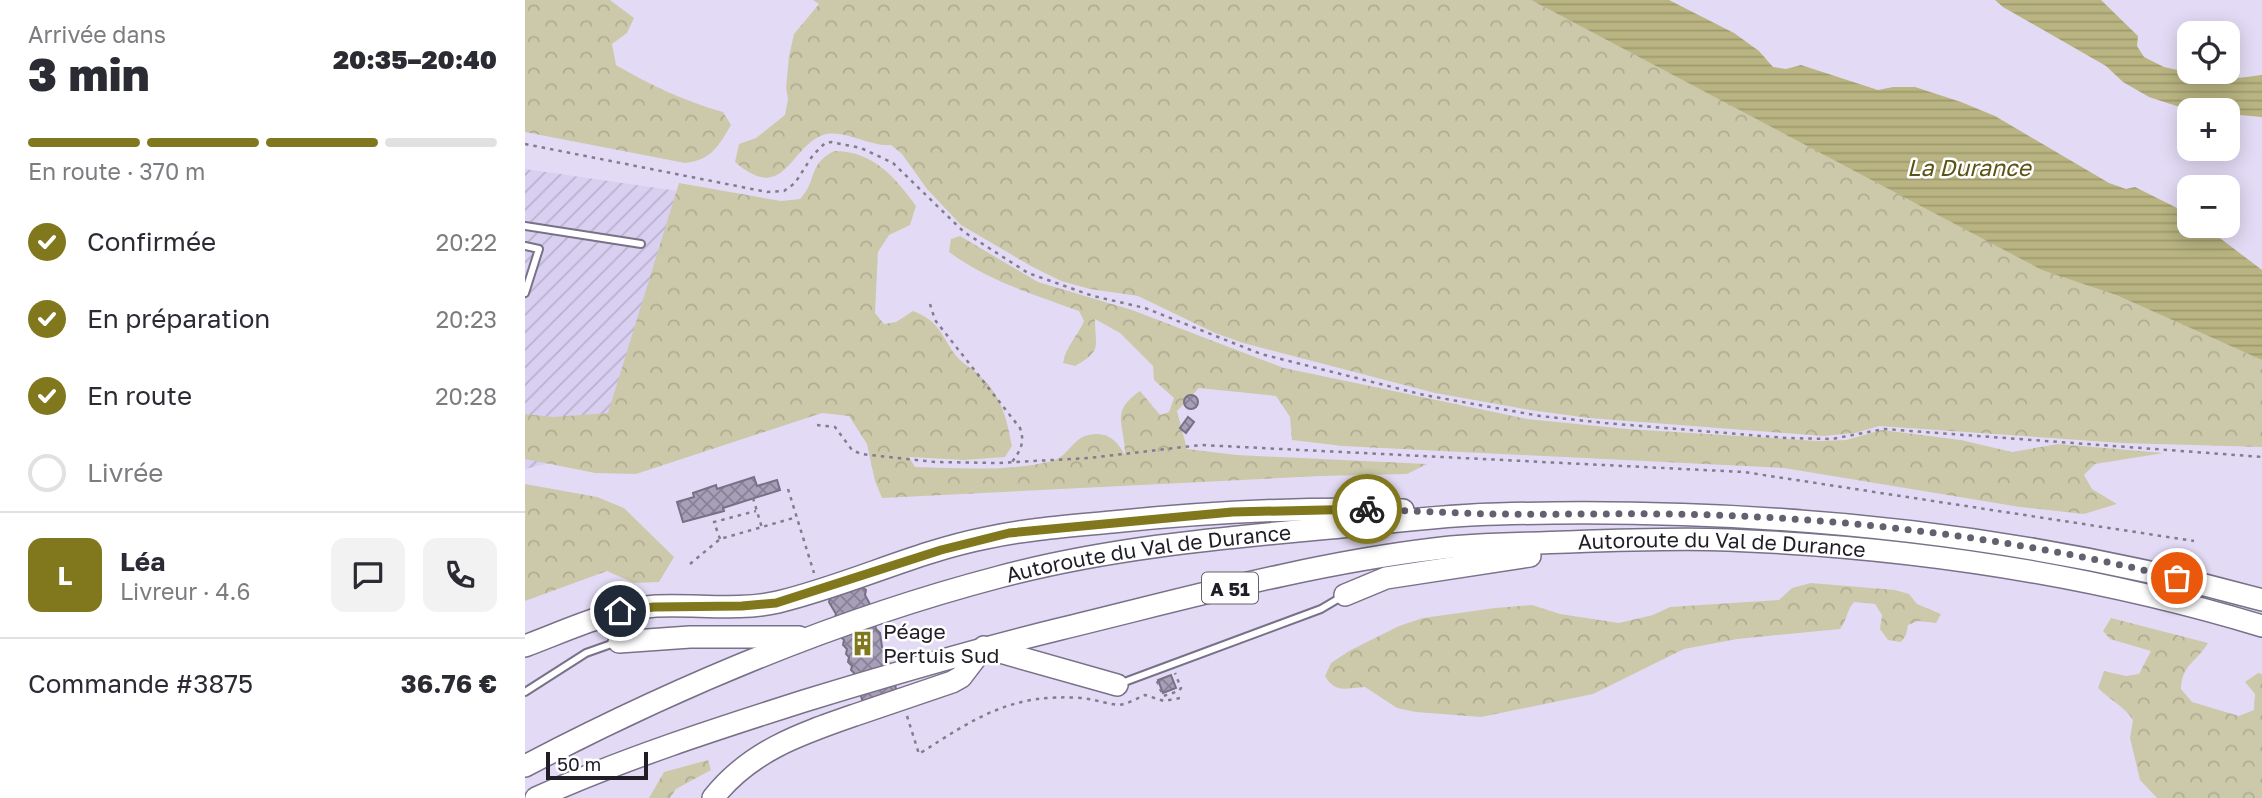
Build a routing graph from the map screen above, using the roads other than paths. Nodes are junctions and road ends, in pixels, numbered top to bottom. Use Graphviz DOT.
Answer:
graph roads {
  1 [pos="525,226"];
  2 [pos="641,244"];
  3 [pos="525,246"];
  4 [pos="525,293"];
  5 [pos="1493,514"];
  6 [pos="1599,541"];
  7 [pos="1345,595"];
  8 [pos="2262,600"];
  9 [pos="2262,626"];
  10 [pos="808,637"];
  11 [pos="619,642"];
  12 [pos="525,646"];
  13 [pos="984,647"];
  14 [pos="1117,685"];
  15 [pos="525,692"];
  16 [pos="525,766"];
  17 [pos="536,798"];
  18 [pos="713,798"];
  1 -- 2 [label="lane"];
  3 -- 4 [label="lane"];
  5 -- 8 [label="highway, Autoroute du Val de Durance"];
  5 -- 10 [label="highway, Autoroute du Val de Durance"];
  5 -- 12 [label="highway"];
  6 -- 7 [label="highway"];
  6 -- 9 [label="highway, Autoroute du Val de Durance / A 51"];
  6 -- 13 [label="highway, Autoroute du Val de Durance / A 51"];
  7 -- 14 [label="lane"];
  10 -- 11 [label="highway"];
  10 -- 16 [label="highway, Autoroute du Val de Durance"];
  11 -- 15 [label="lane"];
  13 -- 14 [label="highway"];
  13 -- 17 [label="highway, Autoroute du Val de Durance / A 51"];
  13 -- 18 [label="highway"];
}
